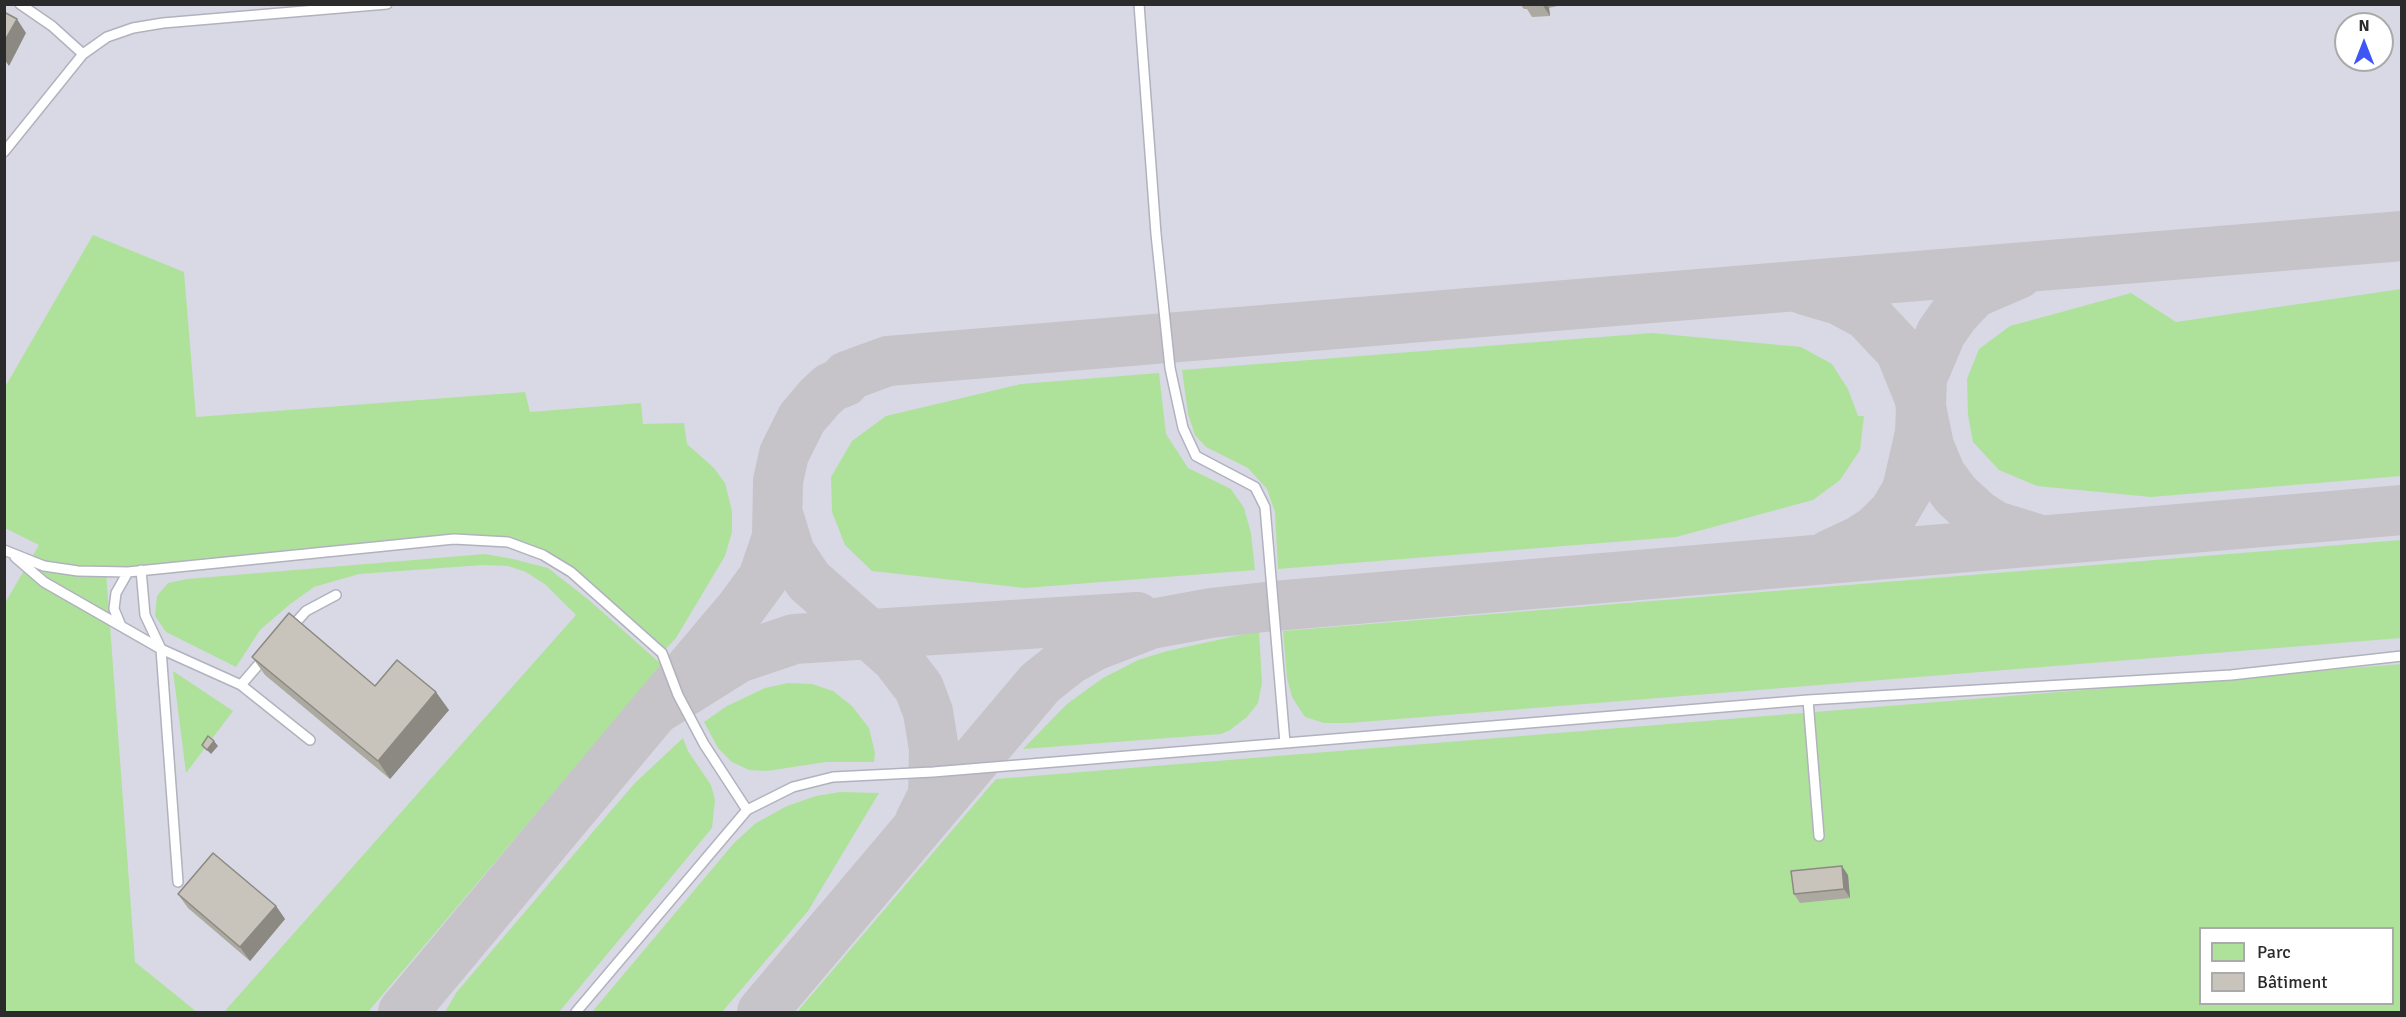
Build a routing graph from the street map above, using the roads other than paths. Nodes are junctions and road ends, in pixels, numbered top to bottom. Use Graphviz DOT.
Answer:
graph roads {
  1 [pos="20,4"];
  2 [pos="387,4"];
  3 [pos="1139,4"];
  4 [pos="83,54"];
  5 [pos="4,152"];
  6 [pos="7,552"];
  7 [pos="141,570"];
  8 [pos="128,572"];
  9 [pos="336,595"];
  10 [pos="121,626"];
  11 [pos="285,636"];
  12 [pos="161,649"];
  13 [pos="270,652"];
  14 [pos="2402,656"];
  15 [pos="241,685"];
  16 [pos="1808,700"];
  17 [pos="310,740"];
  18 [pos="1285,743"];
  19 [pos="747,810"];
  20 [pos="1820,836"];
  21 [pos="178,882"];
  22 [pos="576,1012"];
  1 -- 4 [label="lane"];
  2 -- 4 [label="lane"];
  3 -- 18 [label="lane"];
  4 -- 5 [label="lane"];
  6 -- 8 [label="lane"];
  6 -- 10 [label="lane"];
  7 -- 8 [label="lane"];
  7 -- 12 [label="lane"];
  7 -- 19 [label="lane"];
  8 -- 10 [label="lane"];
  9 -- 11 [label="lane"];
  10 -- 12 [label="lane"];
  12 -- 15 [label="lane"];
  12 -- 21 [label="lane"];
  13 -- 15 [label="lane"];
  14 -- 16 [label="lane"];
  15 -- 17 [label="lane"];
  16 -- 18 [label="lane"];
  16 -- 20 [label="lane"];
  18 -- 19 [label="lane"];
  19 -- 22 [label="lane"];
}
